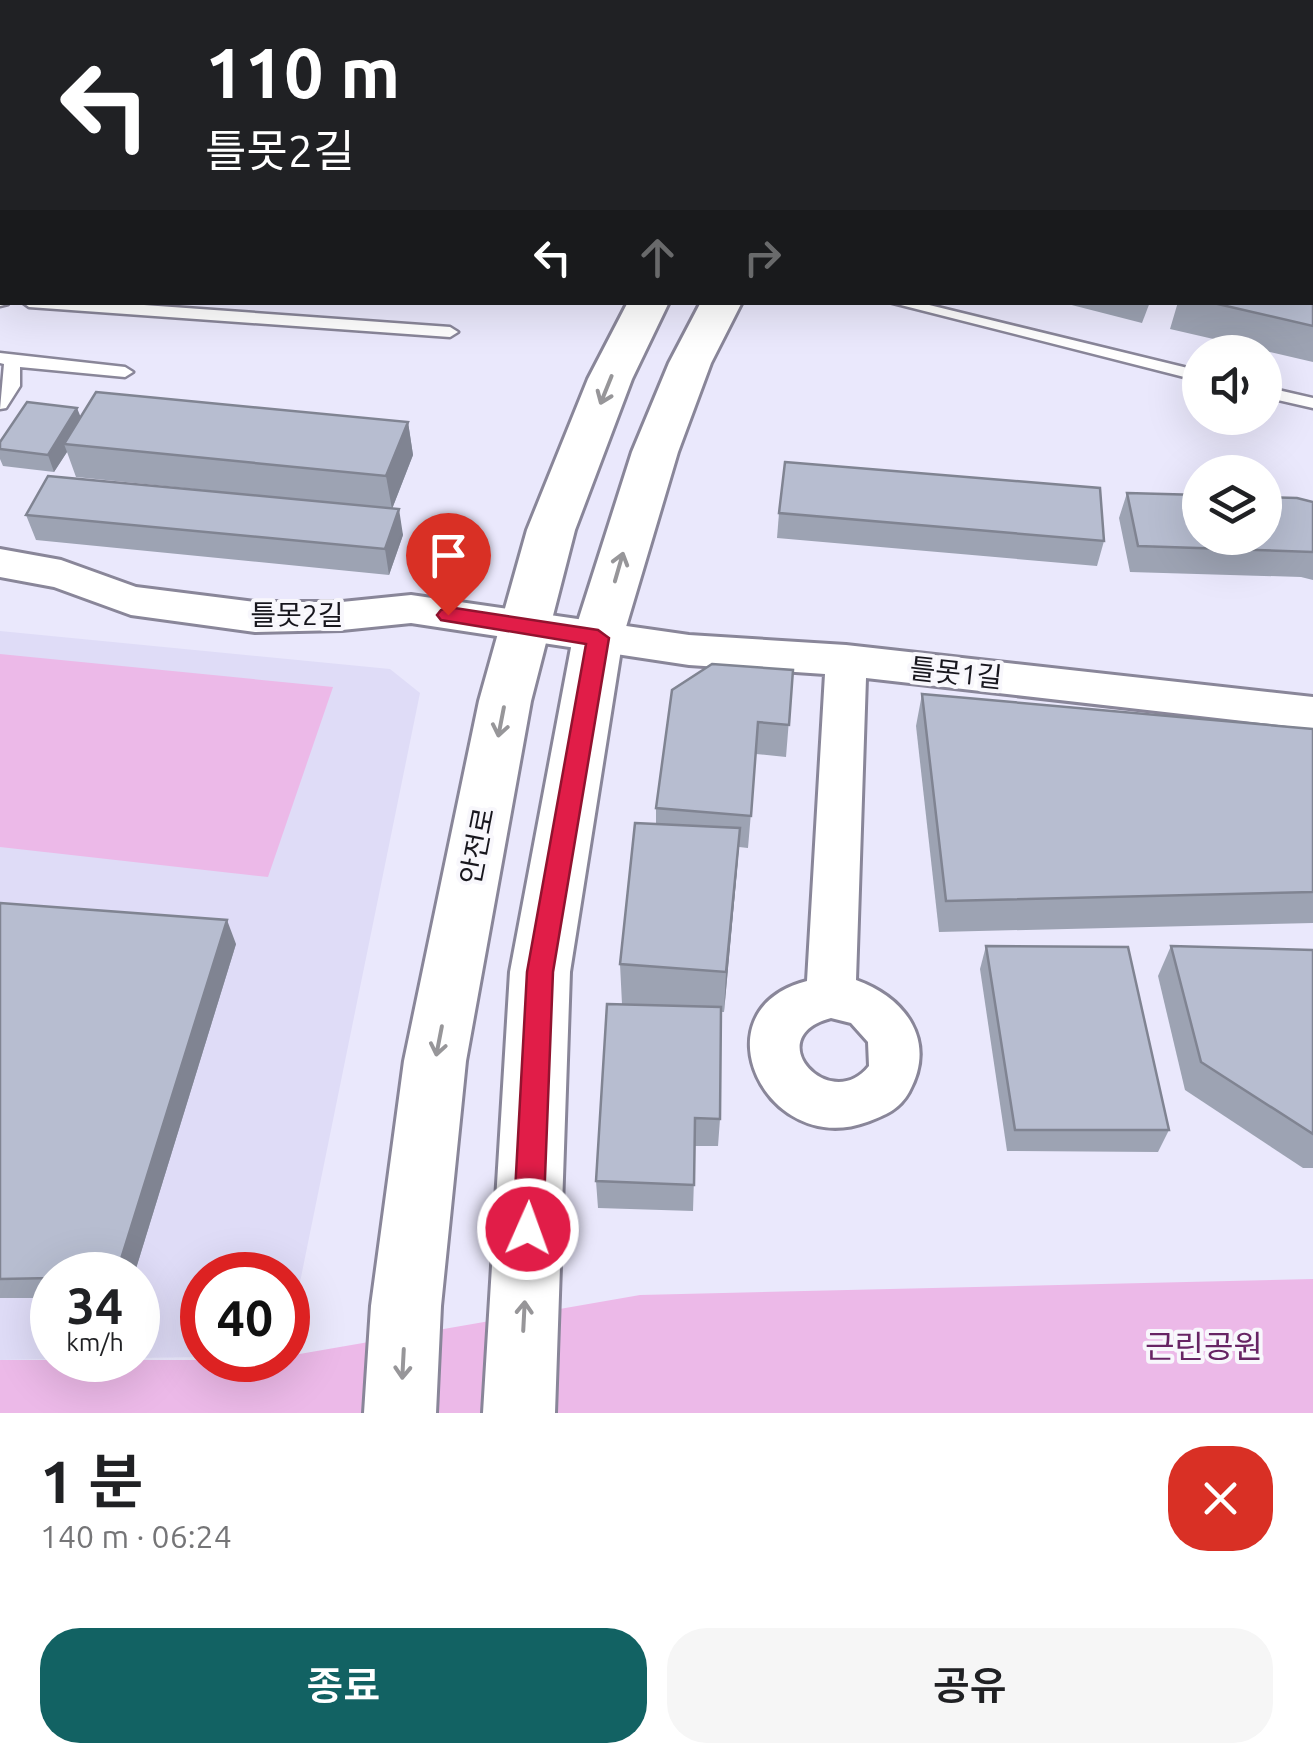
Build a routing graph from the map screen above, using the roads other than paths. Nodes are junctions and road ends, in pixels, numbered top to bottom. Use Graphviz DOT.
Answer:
graph roads {
  1 [pos="71,305"];
  2 [pos="648,305"];
  3 [pos="720,305"];
  4 [pos="908,305"];
  5 [pos="450,332"];
  6 [pos="6,360"];
  7 [pos="126,372"];
  8 [pos="1182,372"];
  9 [pos="1282,396"];
  10 [pos="0,404"];
  11 [pos="1313,404"];
  12 [pos="0,563"];
  13 [pos="524,627"];
  14 [pos="598,638"];
  15 [pos="846,660"];
  16 [pos="1313,713"];
  17 [pos="831,996"];
  18 [pos="400,1413"];
  19 [pos="520,1413"];
  1 -- 5 [label="lane"];
  2 -- 13 [label="street, 안전로, one-way"];
  14 -- 3 [label="street, one-way"];
  4 -- 8 [label="lane"];
  6 -- 7 [label="lane"];
  6 -- 10 [label="lane"];
  9 -- 11 [label="lane"];
  12 -- 13 [label="street, 틀못2길"];
  13 -- 14 [label="street, 틀못2길"];
  13 -- 18 [label="street, 안전로, one-way"];
  14 -- 15 [label="street, 틀못1길"];
  19 -- 14 [label="street, one-way"];
  15 -- 16 [label="street, 틀못1길"];
  15 -- 17 [label="street"];
}
